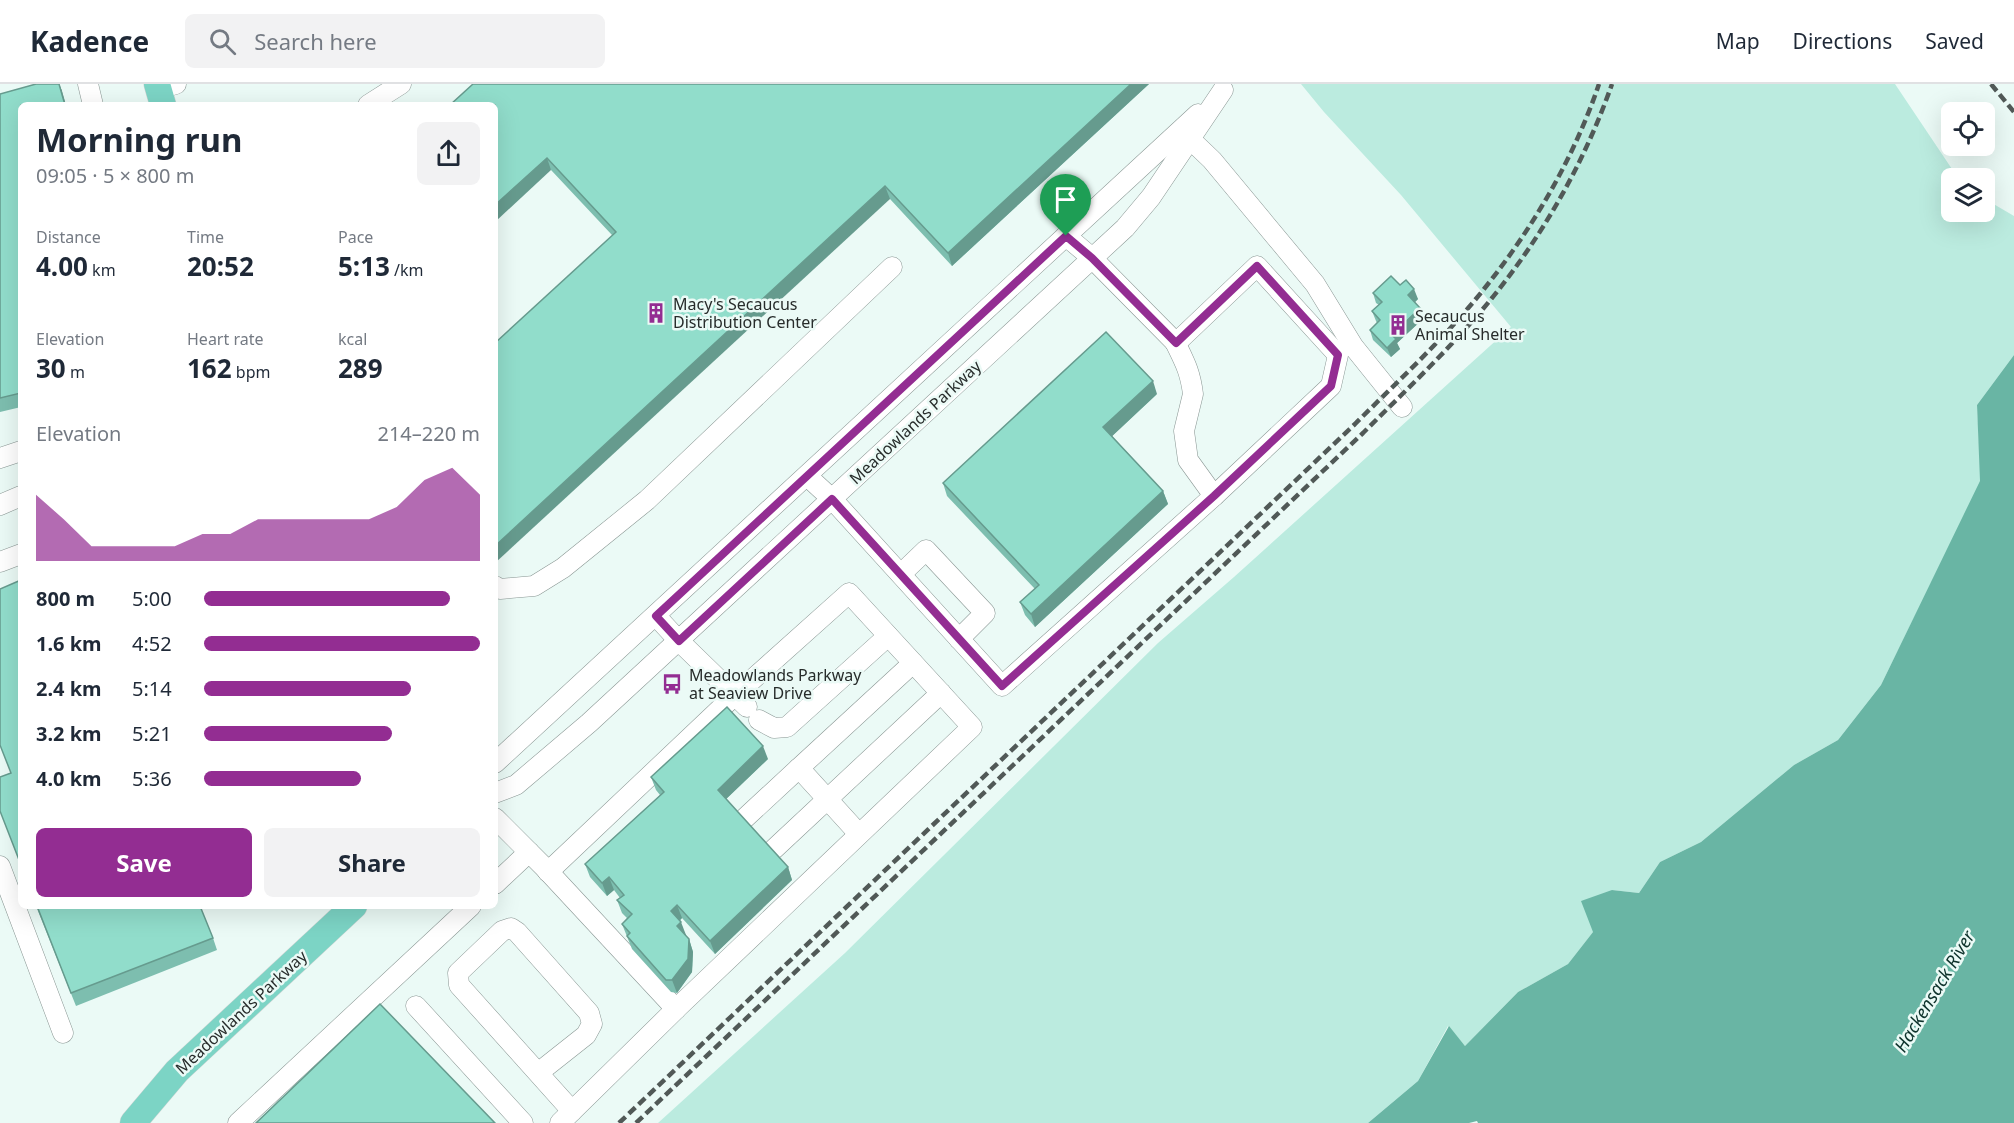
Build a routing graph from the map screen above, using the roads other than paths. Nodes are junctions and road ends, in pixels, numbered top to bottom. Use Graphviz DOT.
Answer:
graph roads {
  1 [pos="88,84"];
  2 [pos="401,84"];
  3 [pos="1226,87"];
  4 [pos="92,102"];
  5 [pos="373,102"];
  6 [pos="1190,139"];
  7 [pos="1066,236"];
  8 [pos="1092,258"];
  9 [pos="892,267"];
  10 [pos="1174,340"];
  11 [pos="1402,407"];
  12 [pos="18,452"];
  13 [pos="0,458"];
  14 [pos="807,476"];
  15 [pos="1214,496"];
  16 [pos="18,497"];
  17 [pos="832,499"];
  18 [pos="0,505"];
  19 [pos="18,555"];
  20 [pos="0,562"];
  21 [pos="900,574"];
  22 [pos="498,588"];
  23 [pos="656,616"];
  24 [pos="888,636"];
  25 [pos="959,639"];
  26 [pos="679,641"];
  27 [pos="913,663"];
  28 [pos="941,693"];
  29 [pos="747,707"];
  30 [pos="498,761"];
  31 [pos="799,768"];
  32 [pos="498,792"];
  33 [pos="828,799"];
  34 [pos="745,818"];
  35 [pos="498,821"];
  36 [pos="859,834"];
  37 [pos="774,849"];
  38 [pos="529,852"];
  39 [pos="0,866"];
  40 [pos="548,872"];
  41 [pos="498,881"];
  42 [pos="351,909"];
  43 [pos="468,909"];
  44 [pos="416,1006"];
  45 [pos="676,1010"];
  46 [pos="63,1033"];
  47 [pos="538,1073"];
  48 [pos="566,1117"];
  49 [pos="133,1123"];
  50 [pos="238,1123"];
  51 [pos="524,1123"];
  1 -- 4 [label="street"];
  2 -- 5 [label="street"];
  3 -- 6 [label="street, Meadowlands Parkway"];
  3 -- 7 [label="street, Meadowlands Parkway"];
  6 -- 8 [label="street, Meadowlands Parkway"];
  6 -- 11 [label="street"];
  7 -- 8 [label="street"];
  7 -- 14 [label="street, Meadowlands Parkway"];
  8 -- 10 [label="street"];
  8 -- 17 [label="street, Meadowlands Parkway"];
  9 -- 22 [label="street"];
  10 -- 15 [label="street"];
  10 -- 15 [label="street"];
  12 -- 13 [label="street"];
  14 -- 17 [label="street"];
  14 -- 23 [label="street, Meadowlands Parkway"];
  15 -- 25 [label="street"];
  16 -- 18 [label="street"];
  17 -- 21 [label="street"];
  17 -- 26 [label="street, Meadowlands Parkway"];
  19 -- 20 [label="street"];
  21 -- 25 [label="street"];
  21 -- 25 [label="street"];
  23 -- 26 [label="street"];
  23 -- 30 [label="street, Meadowlands Parkway"];
  24 -- 27 [label="street"];
  24 -- 29 [label="street"];
  24 -- 29 [label="street"];
  26 -- 29 [label="street"];
  26 -- 32 [label="street, Meadowlands Parkway"];
  27 -- 28 [label="street"];
  27 -- 31 [label="street"];
  28 -- 33 [label="street"];
  28 -- 36 [label="street"];
  29 -- 40 [label="street"];
  31 -- 33 [label="street"];
  31 -- 34 [label="street"];
  33 -- 36 [label="street"];
  33 -- 37 [label="street"];
  35 -- 38 [label="street"];
  36 -- 45 [label="street"];
  38 -- 40 [label="street"];
  38 -- 41 [label="street"];
  39 -- 46 [label="street"];
  40 -- 45 [label="street"];
  42 -- 49 [label="main road, Meadowlands Parkway"];
  43 -- 50 [label="street"];
  44 -- 51 [label="street"];
  45 -- 48 [label="street"];
  47 -- 47 [label="street"];
  47 -- 48 [label="street"];
}
